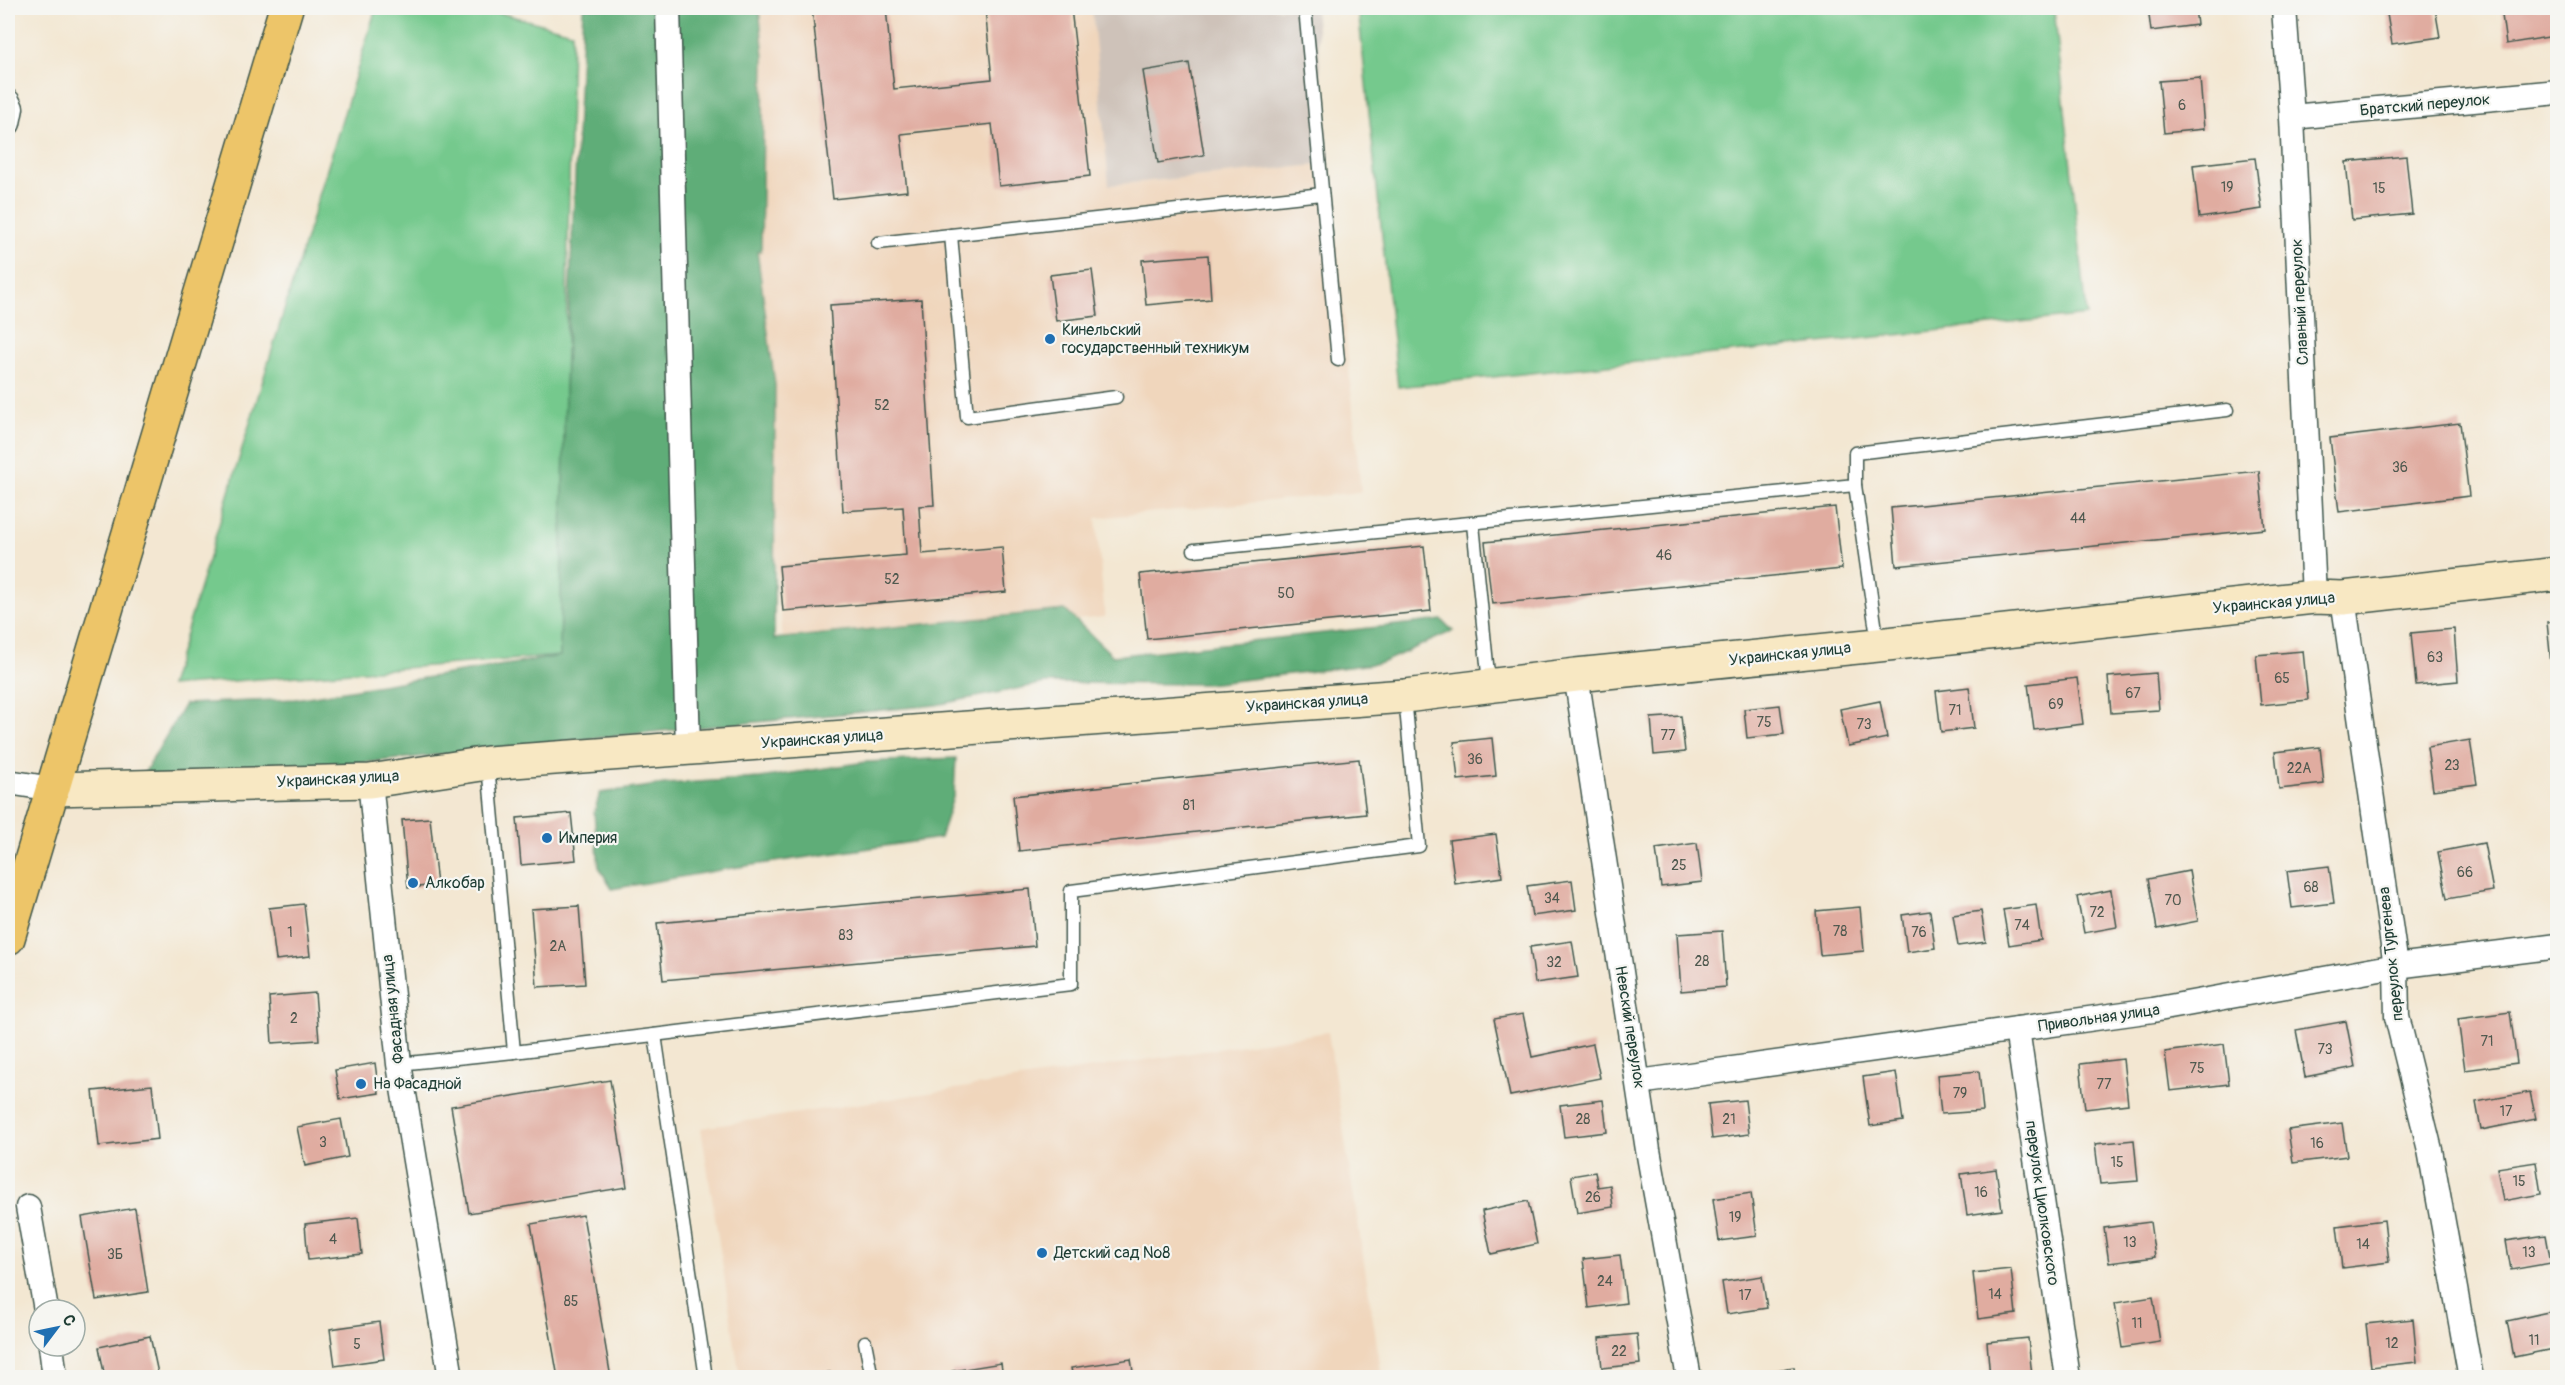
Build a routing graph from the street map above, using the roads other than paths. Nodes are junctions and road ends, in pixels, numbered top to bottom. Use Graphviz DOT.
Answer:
graph roads {
  1 [pos="286,8"];
  2 [pos="668,8"];
  3 [pos="1305,8"];
  4 [pos="2284,8"];
  5 [pos="2558,92"];
  6 [pos="8,102"];
  7 [pos="2292,117"];
  8 [pos="8,123"];
  9 [pos="1322,194"];
  10 [pos="951,235"];
  11 [pos="878,243"];
  12 [pos="1338,360"];
  13 [pos="1116,397"];
  14 [pos="2227,410"];
  15 [pos="1855,485"];
  16 [pos="1473,524"];
  17 [pos="1194,550"];
  18 [pos="2558,574"];
  19 [pos="2329,597"];
  20 [pos="1878,645"];
  21 [pos="1576,675"];
  22 [pos="1489,686"];
  23 [pos="1405,696"];
  24 [pos="688,748"];
  25 [pos="488,763"];
  26 [pos="370,781"];
  27 [pos="8,782"];
  28 [pos="53,789"];
  29 [pos="8,938"];
  30 [pos="2558,946"];
  31 [pos="2396,966"];
  32 [pos="2017,1029"];
  33 [pos="655,1035"];
  34 [pos="514,1052"];
  35 [pos="399,1064"];
  36 [pos="1639,1082"];
  37 [pos="28,1207"];
  38 [pos="44,1298"];
  39 [pos="866,1342"];
  40 [pos="53,1358"];
  41 [pos="56,1377"];
  42 [pos="451,1377"];
  43 [pos="706,1377"];
  44 [pos="872,1377"];
  45 [pos="1689,1377"];
  46 [pos="2068,1377"];
  47 [pos="2471,1377"];
  1 -- 28 [label="main road"];
  2 -- 24 [label="street"];
  3 -- 9 [label="lane"];
  4 -- 7 [label="street, Славный переулок"];
  5 -- 7 [label="street, Братский переулок"];
  6 -- 8 [label="street"];
  7 -- 19 [label="street, Славный переулок"];
  9 -- 10 [label="lane"];
  9 -- 12 [label="lane"];
  10 -- 11 [label="lane"];
  10 -- 13 [label="lane"];
  14 -- 15 [label="lane"];
  15 -- 16 [label="lane"];
  15 -- 20 [label="lane"];
  16 -- 17 [label="lane"];
  16 -- 22 [label="lane"];
  18 -- 19 [label="main road, Украинская улица"];
  19 -- 20 [label="main road, Украинская улица"];
  19 -- 31 [label="street, переулок Тургенева"];
  20 -- 21 [label="main road, Украинская улица"];
  21 -- 22 [label="main road, Украинская улица"];
  21 -- 36 [label="street, Невский переулок"];
  22 -- 23 [label="main road, Украинская улица"];
  23 -- 24 [label="main road, Украинская улица"];
  23 -- 33 [label="lane"];
  24 -- 25 [label="main road, Украинская улица"];
  25 -- 26 [label="main road, Украинская улица"];
  25 -- 34 [label="lane"];
  26 -- 28 [label="main road, Украинская улица"];
  26 -- 35 [label="street, Фасадная улица"];
  27 -- 28 [label="street"];
  28 -- 29 [label="main road"];
  30 -- 31 [label="street, Привольная улица"];
  31 -- 32 [label="street, Привольная улица"];
  31 -- 47 [label="street, переулок Тургенева"];
  32 -- 36 [label="street, Привольная улица"];
  32 -- 46 [label="street, переулок Циолковского"];
  33 -- 34 [label="lane"];
  33 -- 43 [label="lane"];
  34 -- 35 [label="lane"];
  35 -- 42 [label="street, Фасадная улица"];
  36 -- 45 [label="street, Невский переулок"];
  37 -- 38 [label="street"];
  39 -- 44 [label="lane"];
  40 -- 41 [label="street"];
}
